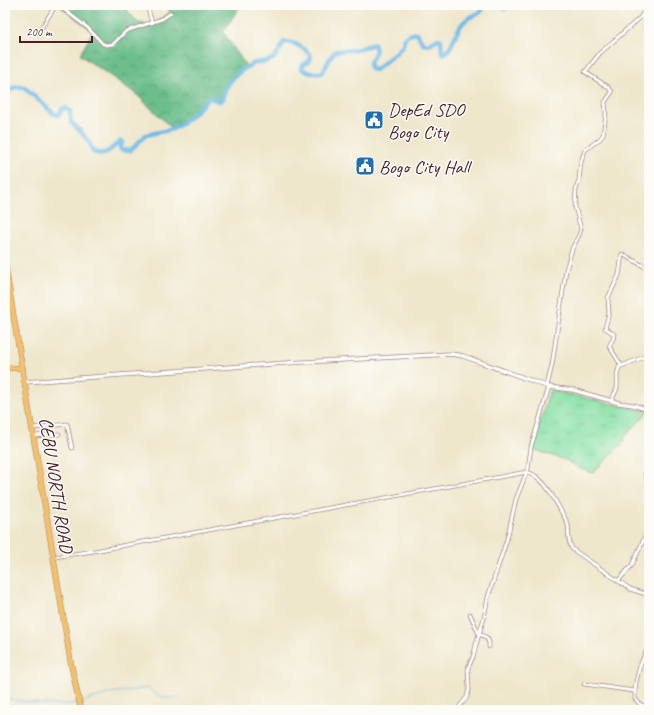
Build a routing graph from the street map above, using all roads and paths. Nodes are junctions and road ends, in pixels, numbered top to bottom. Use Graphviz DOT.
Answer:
graph roads {
  1 [pos="57,5"];
  2 [pos="147,5"];
  3 [pos="647,5"];
  4 [pos="170,13"];
  5 [pos="152,22"];
  6 [pos="38,33"];
  7 [pos="5,264"];
  8 [pos="649,269"];
  9 [pos="649,355"];
  10 [pos="618,367"];
  11 [pos="5,368"];
  12 [pos="23,368"];
  13 [pos="25,382"];
  14 [pos="548,386"];
  15 [pos="612,401"];
  16 [pos="649,410"];
  17 [pos="33,428"];
  18 [pos="59,434"];
  19 [pos="34,436"];
  20 [pos="72,448"];
  21 [pos="649,465"];
  22 [pos="527,472"];
  23 [pos="649,482"];
  24 [pos="649,528"];
  25 [pos="54,557"];
  26 [pos="621,578"];
  27 [pos="618,581"];
  28 [pos="624,585"];
  29 [pos="649,587"];
  30 [pos="648,595"];
  31 [pos="470,614"];
  32 [pos="479,634"];
  33 [pos="489,647"];
  34 [pos="649,647"];
  35 [pos="584,684"];
  36 [pos="634,690"];
  37 [pos="649,707"];
  38 [pos="81,710"];
  39 [pos="457,710"];
  1 -- 5 [label="street"];
  1 -- 6 [label="street"];
  2 -- 5 [label="street"];
  3 -- 14 [label="street"];
  4 -- 5 [label="street"];
  7 -- 12 [label="highway, CEBU NORTH ROAD"];
  8 -- 10 [label="street"];
  9 -- 10 [label="street"];
  10 -- 15 [label="street"];
  11 -- 12 [label="highway"];
  12 -- 13 [label="highway, CEBU NORTH ROAD"];
  13 -- 14 [label="street"];
  13 -- 17 [label="highway, CEBU NORTH ROAD"];
  14 -- 15 [label="street"];
  14 -- 22 [label="street"];
  15 -- 16 [label="street"];
  17 -- 19 [label="highway, CEBU NORTH ROAD"];
  17 -- 20 [label="street"];
  18 -- 19 [label="street"];
  19 -- 25 [label="highway, CEBU NORTH ROAD"];
  21 -- 23 [label="street"];
  22 -- 25 [label="street"];
  22 -- 27 [label="street"];
  22 -- 32 [label="street"];
  24 -- 26 [label="street"];
  25 -- 38 [label="highway, CEBU NORTH ROAD"];
  26 -- 27 [label="street"];
  26 -- 28 [label="street"];
  27 -- 28 [label="street"];
  28 -- 30 [label="street"];
  29 -- 30 [label="street"];
  31 -- 32 [label="street"];
  32 -- 33 [label="street"];
  32 -- 39 [label="street"];
  34 -- 36 [label="street"];
  35 -- 36 [label="street"];
  36 -- 37 [label="street"];
}
